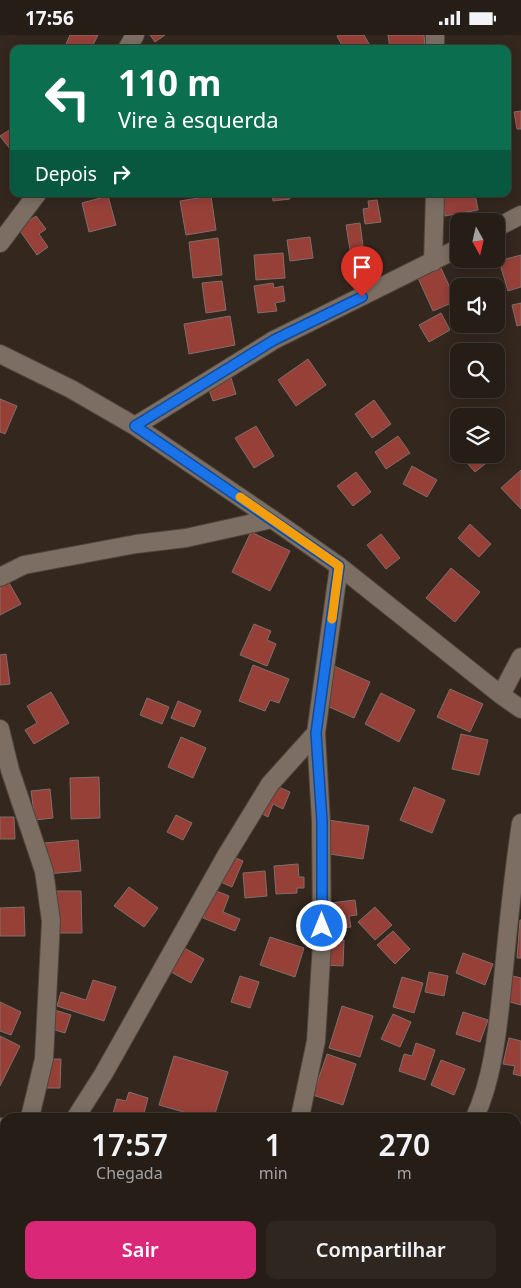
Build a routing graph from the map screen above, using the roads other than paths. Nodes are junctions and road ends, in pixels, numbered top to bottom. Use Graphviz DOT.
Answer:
graph roads {
  1 [pos="35,197"];
  2 [pos="435,197"];
  3 [pos="521,215"];
  4 [pos="505,223"];
  5 [pos="0,243"];
  6 [pos="450,253"];
  7 [pos="433,262"];
  8 [pos="0,354"];
  9 [pos="135,426"];
  10 [pos="272,519"];
  11 [pos="339,566"];
  12 [pos="0,577"];
  13 [pos="521,657"];
  14 [pos="501,695"];
  15 [pos="521,709"];
  16 [pos="0,729"];
  17 [pos="316,733"];
  18 [pos="521,823"];
  19 [pos="31,1113"];
  20 [pos="78,1113"];
  21 [pos="301,1113"];
  22 [pos="477,1113"];
  1 -- 5 [label="street"];
  2 -- 7 [label="street"];
  3 -- 4 [label="street"];
  6 -- 7 [label="street"];
  7 -- 9 [label="street"];
  8 -- 9 [label="street"];
  9 -- 10 [label="street"];
  10 -- 11 [label="street"];
  10 -- 12 [label="street"];
  11 -- 14 [label="street"];
  11 -- 17 [label="street"];
  13 -- 14 [label="street"];
  14 -- 15 [label="street"];
  16 -- 19 [label="street"];
  17 -- 20 [label="street"];
  17 -- 21 [label="street"];
  18 -- 22 [label="street"];
}
